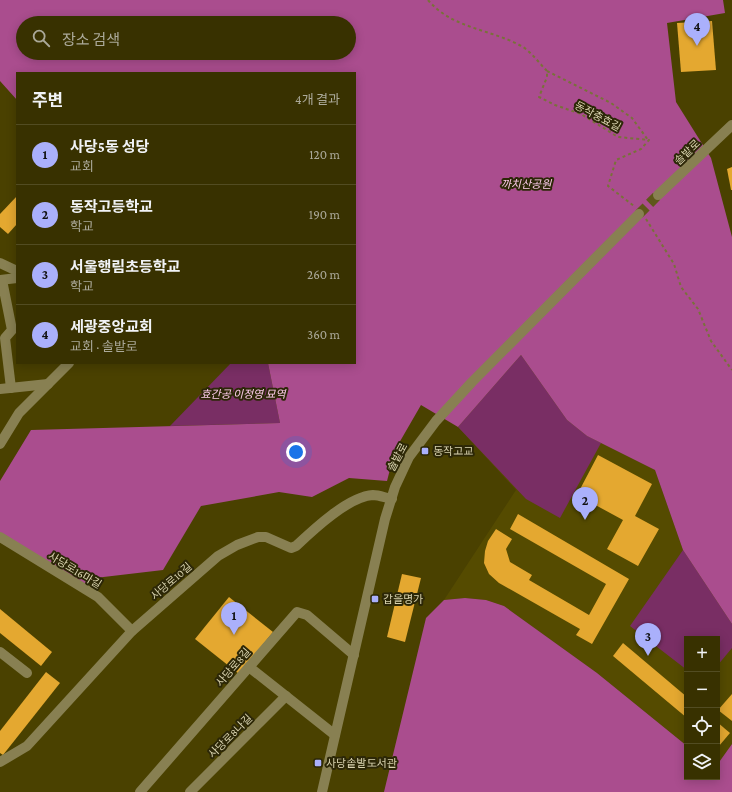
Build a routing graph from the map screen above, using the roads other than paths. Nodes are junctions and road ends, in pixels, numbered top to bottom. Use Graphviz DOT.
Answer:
graph roads {
  1 [pos="732,126"];
  2 [pos="658,196"];
  3 [pos="640,213"];
  4 [pos="0,263"];
  5 [pos="16,271"];
  6 [pos="16,278"];
  7 [pos="1,280"];
  8 [pos="68,364"];
  9 [pos="48,384"];
  10 [pos="11,388"];
  11 [pos="0,389"];
  12 [pos="0,444"];
  13 [pos="392,499"];
  14 [pos="0,537"];
  15 [pos="132,630"];
  16 [pos="0,652"];
  17 [pos="354,655"];
  18 [pos="249,667"];
  19 [pos="27,673"];
  20 [pos="286,696"];
  21 [pos="335,735"];
  22 [pos="0,762"];
  23 [pos="140,792"];
  24 [pos="190,792"];
  25 [pos="322,792"];
  1 -- 2 [label="street, 솔밭로"];
  3 -- 13 [label="street, 솔밭로"];
  4 -- 5 [label="street"];
  6 -- 7 [label="street"];
  7 -- 10 [label="street"];
  8 -- 9 [label="street"];
  9 -- 10 [label="street"];
  9 -- 12 [label="street"];
  10 -- 11 [label="street"];
  13 -- 15 [label="street, 사당로10길"];
  13 -- 17 [label="street, 솔밭로"];
  14 -- 15 [label="street, 사당로16마길"];
  15 -- 22 [label="street, 사당로10길"];
  16 -- 19 [label="street"];
  17 -- 18 [label="street, 사당로8길"];
  17 -- 21 [label="street, 솔밭로"];
  18 -- 20 [label="street"];
  18 -- 23 [label="street, 사당로8길"];
  20 -- 21 [label="street"];
  20 -- 24 [label="street, 사당로8나길"];
  21 -- 25 [label="street, 솔밭로"];
}
